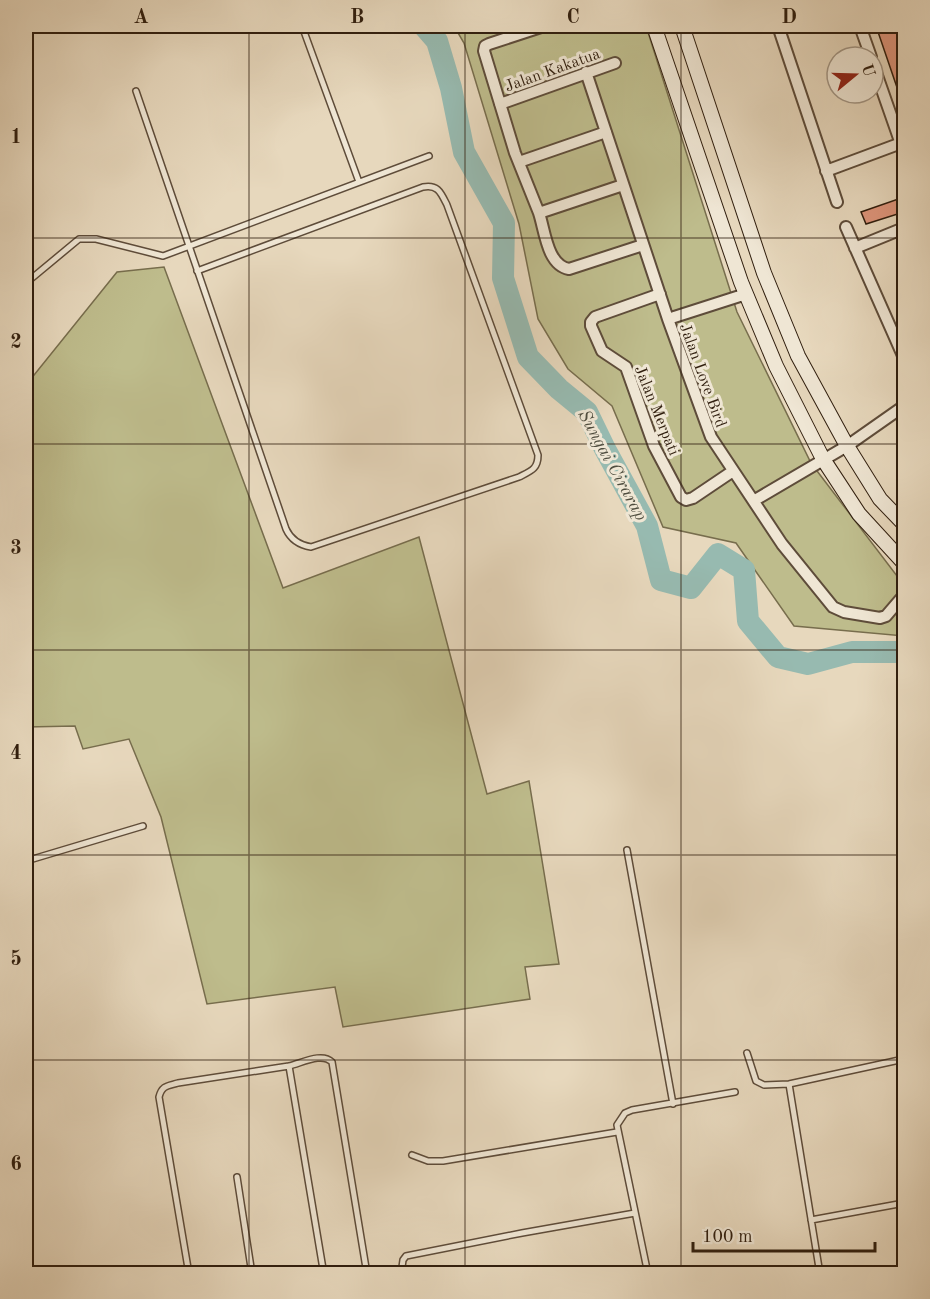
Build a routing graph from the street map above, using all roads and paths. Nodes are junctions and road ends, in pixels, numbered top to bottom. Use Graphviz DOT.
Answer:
graph roads {
  1 [pos="302,26"];
  2 [pos="544,26"];
  3 [pos="654,26"];
  4 [pos="682,26"];
  5 [pos="778,26"];
  6 [pos="860,26"];
  7 [pos="867,45"];
  8 [pos="615,63"];
  9 [pos="586,72"];
  10 [pos="136,91"];
  11 [pos="885,96"];
  12 [pos="500,104"];
  13 [pos="606,132"];
  14 [pos="903,143"];
  15 [pos="429,156"];
  16 [pos="519,162"];
  17 [pos="826,171"];
  18 [pos="359,182"];
  19 [pos="623,185"];
  20 [pos="837,202"];
  21 [pos="539,213"];
  22 [pos="846,227"];
  23 [pos="904,228"];
  24 [pos="643,245"];
  25 [pos="189,247"];
  26 [pos="855,248"];
  27 [pos="197,271"];
  28 [pos="26,284"];
  29 [pos="660,294"];
  30 [pos="746,294"];
  31 [pos="668,319"];
  32 [pos="904,358"];
  33 [pos="904,406"];
  34 [pos="844,447"];
  35 [pos="827,457"];
  36 [pos="733,471"];
  37 [pos="755,500"];
  38 [pos="904,524"];
  39 [pos="904,563"];
  40 [pos="904,595"];
  41 [pos="143,826"];
  42 [pos="627,850"];
  43 [pos="26,861"];
  44 [pos="747,1053"];
  45 [pos="904,1059"];
  46 [pos="289,1066"];
  47 [pos="789,1084"];
  48 [pos="735,1092"];
  49 [pos="673,1104"];
  50 [pos="617,1132"];
  51 [pos="412,1155"];
  52 [pos="237,1177"];
  53 [pos="904,1203"];
  54 [pos="634,1213"];
  55 [pos="811,1220"];
  56 [pos="189,1274"];
  57 [pos="252,1274"];
  58 [pos="322,1274"];
  59 [pos="367,1274"];
  60 [pos="401,1274"];
  61 [pos="648,1274"];
  62 [pos="820,1274"];
  1 -- 18 [label="lane"];
  2 -- 12 [label="street"];
  3 -- 30 [label="main road"];
  4 -- 34 [label="main road"];
  5 -- 17 [label="street"];
  6 -- 7 [label="street"];
  8 -- 9 [label="street, Jalan Kakatua"];
  9 -- 12 [label="street, Jalan Kakatua"];
  9 -- 13 [label="street, Jalan Love Bird"];
  10 -- 25 [label="lane"];
  11 -- 14 [label="street"];
  12 -- 16 [label="street"];
  13 -- 16 [label="street"];
  13 -- 19 [label="street, Jalan Love Bird"];
  14 -- 17 [label="street"];
  15 -- 18 [label="lane"];
  16 -- 21 [label="street"];
  17 -- 20 [label="street"];
  18 -- 25 [label="lane"];
  19 -- 21 [label="street"];
  19 -- 24 [label="street, Jalan Love Bird"];
  21 -- 24 [label="street"];
  22 -- 26 [label="street"];
  23 -- 26 [label="street"];
  24 -- 29 [label="street, Jalan Love Bird"];
  25 -- 27 [label="lane"];
  25 -- 28 [label="lane"];
  26 -- 32 [label="street"];
  27 -- 27 [label="lane"];
  29 -- 31 [label="street, Jalan Love Bird"];
  29 -- 36 [label="street, Jalan Merpati"];
  30 -- 31 [label="street"];
  30 -- 35 [label="main road"];
  31 -- 36 [label="street, Jalan Love Bird"];
  33 -- 34 [label="street"];
  34 -- 35 [label="street"];
  34 -- 38 [label="main road"];
  35 -- 37 [label="street"];
  35 -- 39 [label="main road"];
  36 -- 37 [label="street, Jalan Love Bird"];
  37 -- 40 [label="street, Jalan Love Bird"];
  41 -- 43 [label="lane"];
  42 -- 49 [label="lane"];
  44 -- 47 [label="lane"];
  45 -- 47 [label="lane"];
  46 -- 56 [label="lane"];
  46 -- 58 [label="lane"];
  46 -- 59 [label="lane"];
  47 -- 55 [label="lane"];
  48 -- 49 [label="lane"];
  49 -- 50 [label="lane"];
  50 -- 51 [label="lane"];
  50 -- 54 [label="lane"];
  52 -- 57 [label="lane"];
  53 -- 55 [label="lane"];
  54 -- 60 [label="lane"];
  54 -- 61 [label="lane"];
  55 -- 62 [label="lane"];
}
